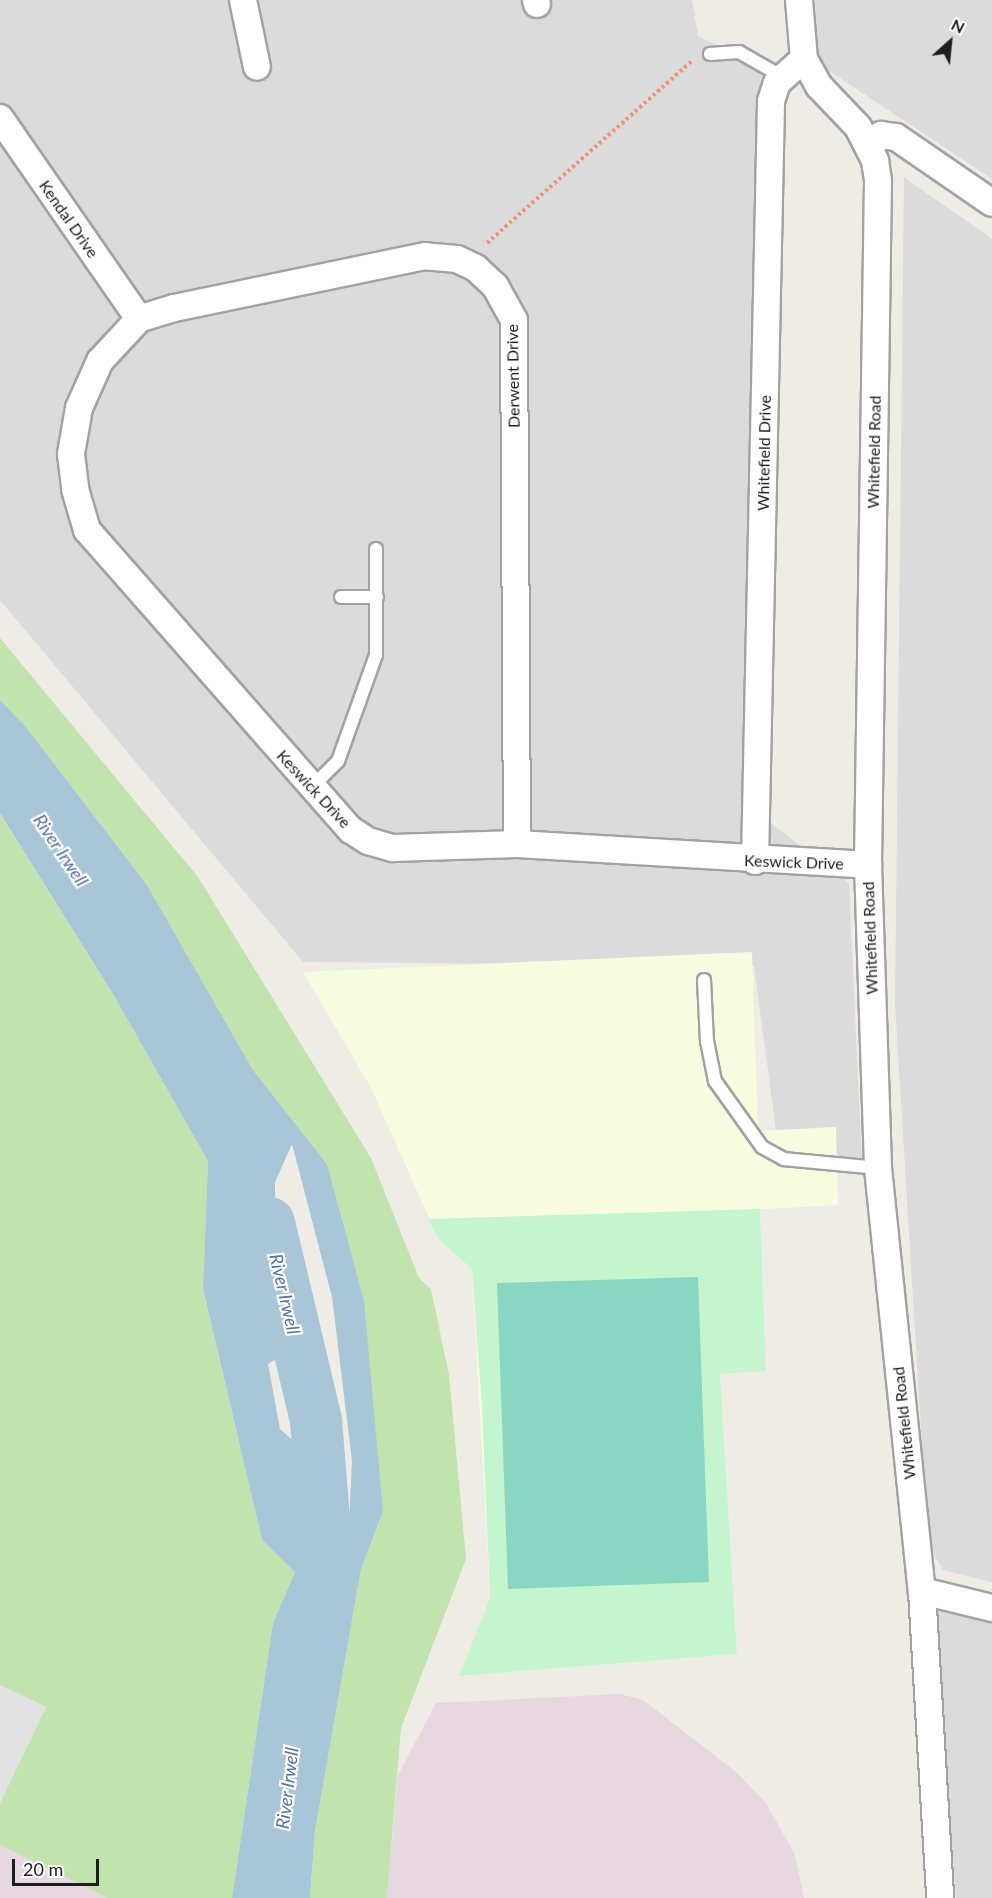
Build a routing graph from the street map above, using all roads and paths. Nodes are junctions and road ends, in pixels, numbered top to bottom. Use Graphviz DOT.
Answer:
graph roads {
  1 [pos="243,0"];
  2 [pos="799,0"];
  3 [pos="710,54"];
  4 [pos="804,59"];
  5 [pos="257,67"];
  6 [pos="783,77"];
  7 [pos="4,134"];
  8 [pos="870,146"];
  9 [pos="992,203"];
  10 [pos="471,266"];
  11 [pos="139,320"];
  12 [pos="376,549"];
  13 [pos="341,597"];
  14 [pos="377,597"];
  15 [pos="311,788"];
  16 [pos="517,844"];
  17 [pos="755,861"];
  18 [pos="867,866"];
  19 [pos="704,980"];
  20 [pos="878,1168"];
  21 [pos="922,1591"];
  22 [pos="992,1608"];
  23 [pos="940,1898"];
  1 -- 5 [label="street"];
  2 -- 4 [label="street, Whitefield Road"];
  3 -- 6 [label="lane"];
  3 -- 10 [label="path"];
  4 -- 6 [label="street, Whitefield Drive"];
  4 -- 8 [label="street, Whitefield Road"];
  6 -- 17 [label="street, Whitefield Drive"];
  7 -- 11 [label="street, Kendal Drive"];
  8 -- 9 [label="street"];
  8 -- 18 [label="street, Whitefield Road"];
  10 -- 11 [label="street, Derwent Drive"];
  10 -- 16 [label="street, Derwent Drive"];
  11 -- 15 [label="street, Keswick Drive"];
  12 -- 14 [label="lane"];
  13 -- 14 [label="lane"];
  14 -- 15 [label="lane"];
  15 -- 16 [label="street, Keswick Drive"];
  16 -- 17 [label="street, Keswick Drive"];
  17 -- 18 [label="street, Keswick Drive"];
  18 -- 20 [label="street, Whitefield Road"];
  19 -- 20 [label="lane"];
  20 -- 21 [label="street, Whitefield Road"];
  21 -- 22 [label="street"];
  21 -- 23 [label="street, Whitefield Road"];
}
